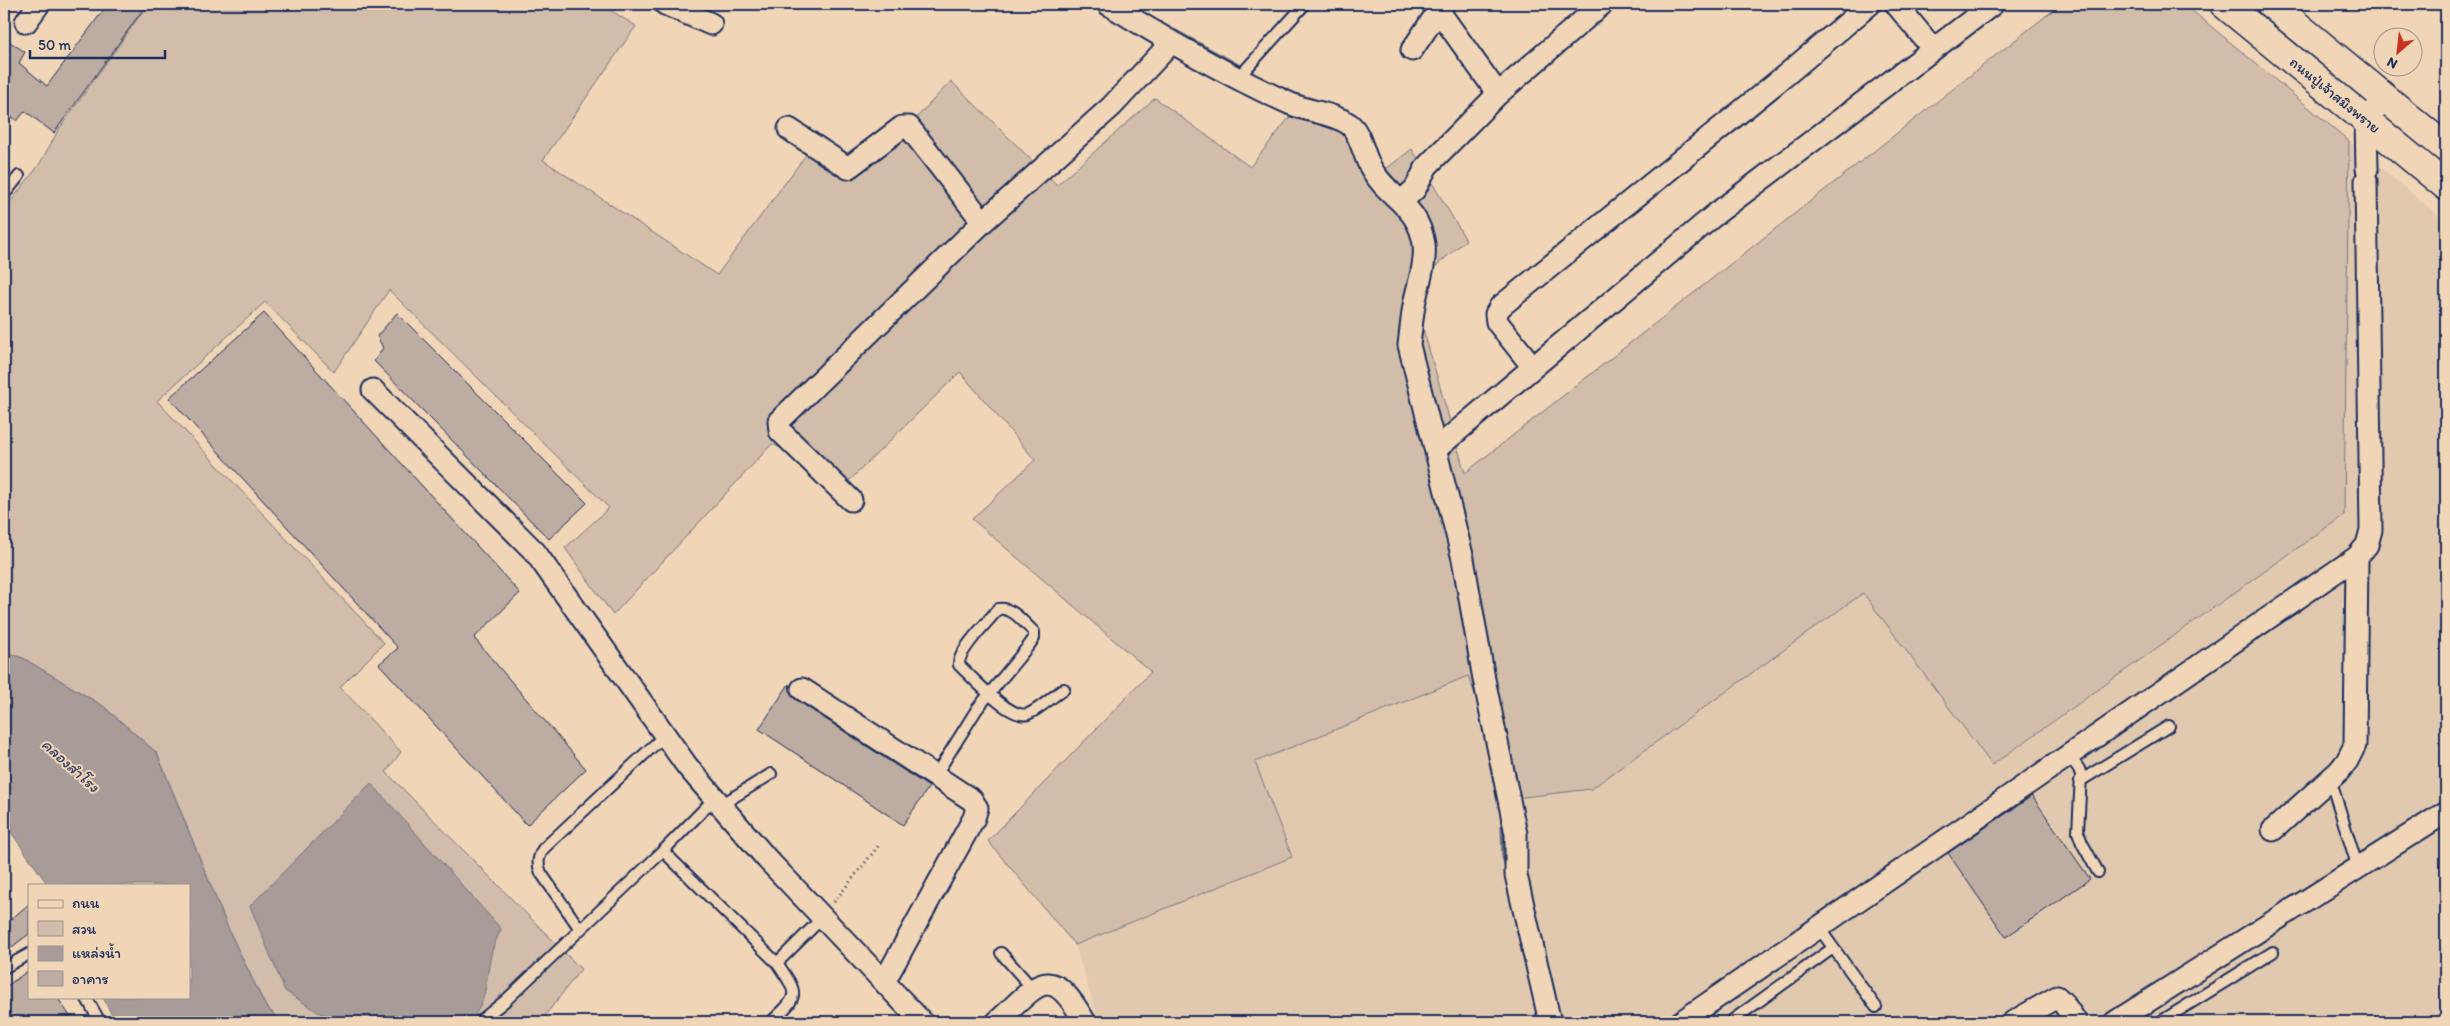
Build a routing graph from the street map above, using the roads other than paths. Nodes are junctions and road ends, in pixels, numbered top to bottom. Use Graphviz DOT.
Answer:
graph roads {
  1 [pos="39,4"];
  2 [pos="665,4"];
  3 [pos="1108,4"];
  4 [pos="1304,4"];
  5 [pos="1602,4"];
  6 [pos="1870,4"];
  7 [pos="1896,4"];
  8 [pos="1994,4"];
  9 [pos="2224,4"];
  10 [pos="1440,7"];
  11 [pos="2285,8"];
  12 [pos="26,22"];
  13 [pos="711,24"];
  14 [pos="1171,43"];
  15 [pos="1933,49"];
  16 [pos="1412,50"];
  17 [pos="1243,71"];
  18 [pos="1498,94"];
  19 [pos="2385,98"];
  20 [pos="2366,120"];
  21 [pos="789,130"];
  22 [pos="2445,144"];
  23 [pos="19,176"];
  24 [pos="2446,186"];
  25 [pos="4,195"];
  26 [pos="1406,197"];
  27 [pos="982,222"];
  28 [pos="1533,367"];
  29 [pos="373,390"];
  30 [pos="1443,443"];
  31 [pos="852,500"];
  32 [pos="2357,556"];
  33 [pos="802,689"];
  34 [pos="1064,689"];
  35 [pos="989,693"];
  36 [pos="2169,726"];
  37 [pos="665,735"];
  38 [pos="2069,755"];
  39 [pos="771,774"];
  40 [pos="935,776"];
  41 [pos="2330,779"];
  42 [pos="2080,781"];
  43 [pos="719,801"];
  44 [pos="2446,812"];
  45 [pos="2273,830"];
  46 [pos="664,851"];
  47 [pos="2358,868"];
  48 [pos="2098,872"];
  49 [pos="823,917"];
  50 [pos="1819,928"];
  51 [pos="580,929"];
  52 [pos="1833,948"];
  53 [pos="2273,952"];
  54 [pos="1001,953"];
  55 [pos="28,955"];
  56 [pos="777,963"];
  57 [pos="4,968"];
  58 [pos="884,982"];
  59 [pos="1033,989"];
  60 [pos="87,998"];
  61 [pos="1876,1007"];
  62 [pos="100,1022"];
  63 [pos="479,1022"];
  64 [pos="771,1022"];
  65 [pos="922,1022"];
  66 [pos="997,1022"];
  67 [pos="1084,1022"];
  68 [pos="1550,1022"];
  69 [pos="1681,1022"];
  70 [pos="1730,1022"];
  71 [pos="2013,1022"];
  72 [pos="2076,1022"];
  73 [pos="2115,1022"];
  74 [pos="2160,1022"];
  1 -- 12 [label="street"];
  2 -- 13 [label="street"];
  3 -- 14 [label="street"];
  4 -- 17 [label="lane"];
  5 -- 18 [label="street"];
  6 -- 28 [label="street"];
  7 -- 15 [label="street"];
  8 -- 15 [label="street"];
  9 -- 20 [label="main road, ถนนปู่เจ้าสมิงพราย"];
  10 -- 16 [label="street"];
  10 -- 18 [label="street"];
  11 -- 19 [label="main road, ถนนปู่เจ้าสมิงพราย"];
  14 -- 17 [label="street"];
  14 -- 27 [label="street"];
  15 -- 28 [label="street"];
  17 -- 26 [label="street"];
  18 -- 26 [label="street"];
  19 -- 20 [label="street"];
  19 -- 22 [label="main road, ถนนปู่เจ้าสมิงพราย"];
  20 -- 24 [label="main road, ถนนปู่เจ้าสมิงพราย"];
  20 -- 32 [label="street"];
  21 -- 27 [label="street"];
  23 -- 25 [label="lane"];
  26 -- 30 [label="street"];
  27 -- 31 [label="street"];
  28 -- 30 [label="street"];
  29 -- 37 [label="street"];
  30 -- 68 [label="street"];
  32 -- 38 [label="street"];
  32 -- 41 [label="street"];
  33 -- 40 [label="street"];
  34 -- 35 [label="lane"];
  35 -- 35 [label="lane"];
  35 -- 40 [label="lane"];
  36 -- 42 [label="lane"];
  37 -- 43 [label="street"];
  37 -- 51 [label="lane"];
  38 -- 42 [label="lane"];
  38 -- 50 [label="street"];
  39 -- 43 [label="lane"];
  40 -- 58 [label="street"];
  41 -- 45 [label="street"];
  41 -- 47 [label="lane"];
  42 -- 48 [label="lane"];
  43 -- 46 [label="lane"];
  43 -- 49 [label="street"];
  44 -- 47 [label="street"];
  46 -- 51 [label="lane"];
  46 -- 56 [label="lane"];
  47 -- 73 [label="street"];
  49 -- 56 [label="lane"];
  49 -- 58 [label="street"];
  50 -- 52 [label="lane"];
  50 -- 69 [label="street"];
  51 -- 63 [label="lane"];
  52 -- 61 [label="lane"];
  52 -- 70 [label="lane"];
  53 -- 74 [label="lane"];
  54 -- 59 [label="lane"];
  55 -- 57 [label="lane"];
  56 -- 64 [label="lane"];
  58 -- 65 [label="street"];
  59 -- 66 [label="street"];
  59 -- 67 [label="street"];
  60 -- 62 [label="lane"];
  71 -- 72 [label="street"];
}
